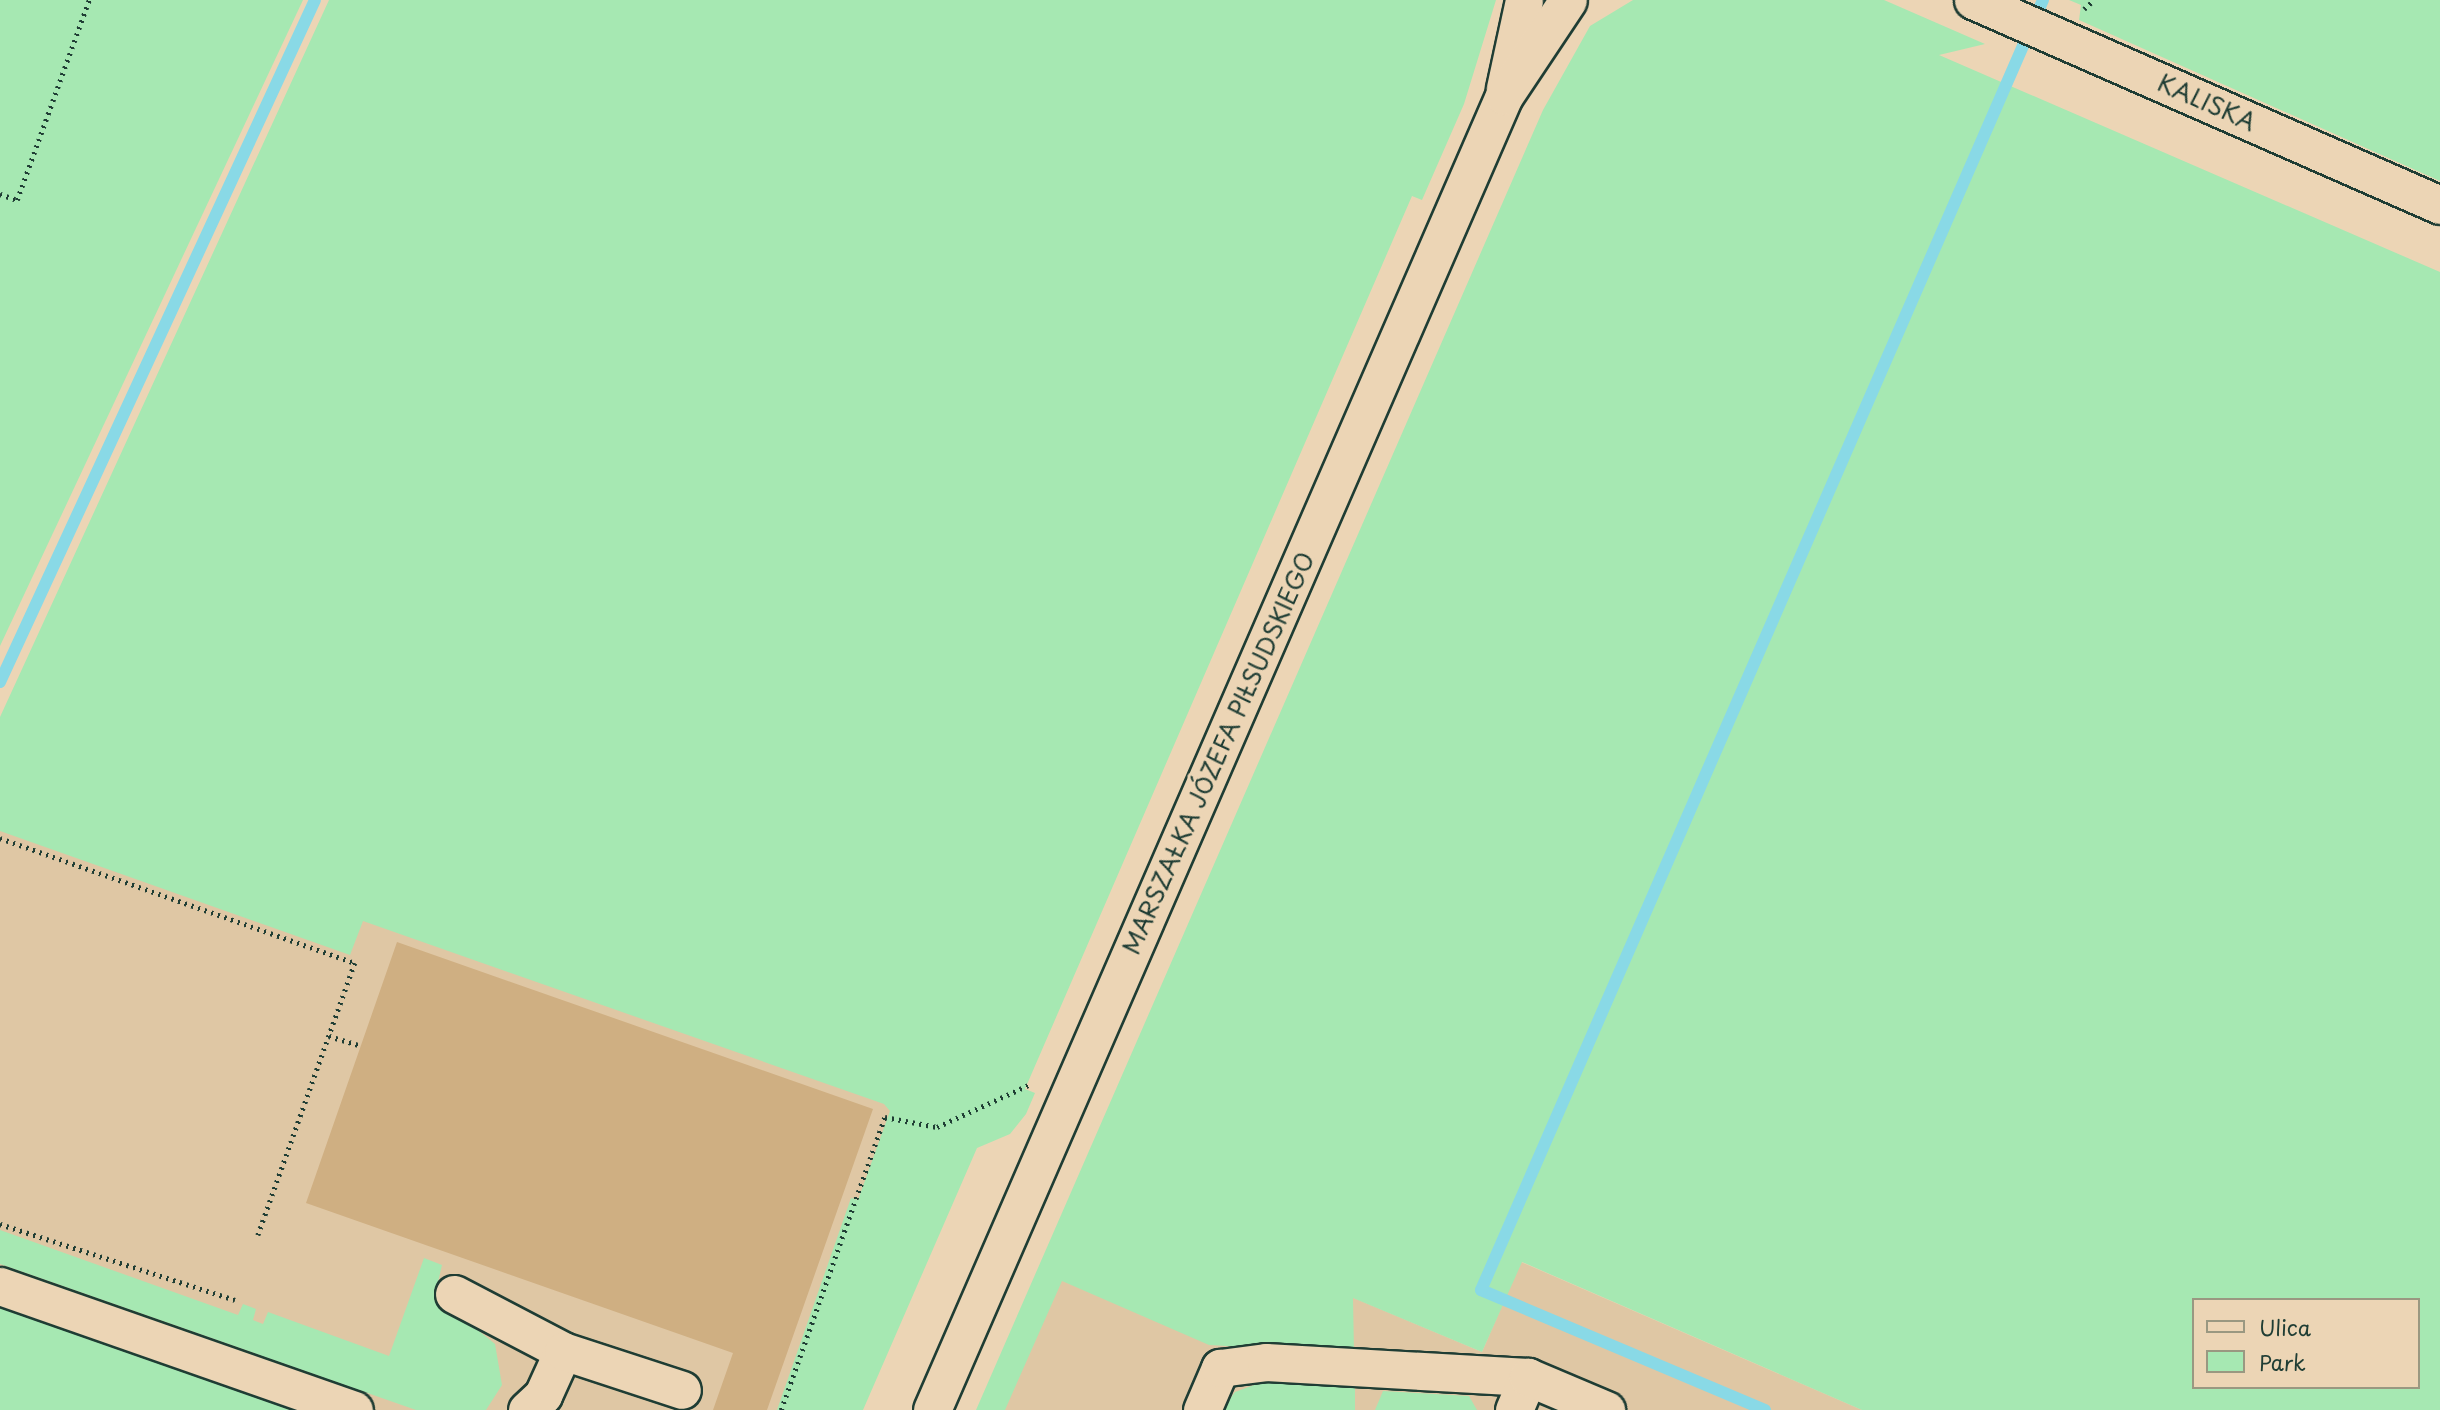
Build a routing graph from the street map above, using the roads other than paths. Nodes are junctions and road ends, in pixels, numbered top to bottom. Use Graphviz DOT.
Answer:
graph roads {
  1 [pos="1524,0"];
  2 [pos="1568,0"];
  3 [pos="1985,5"];
  4 [pos="1504,96"];
  5 [pos="2440,205"];
  6 [pos="0,1286"];
  7 [pos="454,1294"];
  8 [pos="563,1351"];
  9 [pos="1528,1377"];
  10 [pos="682,1390"];
  11 [pos="354,1410"];
  12 [pos="527,1410"];
  13 [pos="932,1410"];
  14 [pos="1202,1410"];
  15 [pos="1514,1410"];
  16 [pos="1606,1410"];
  1 -- 4 [label="street, MARSZAŁKA JÓZEFA PIŁSUDSKIEGO"];
  2 -- 4 [label="street, MARSZAŁKA JÓZEFA PIŁSUDSKIEGO"];
  3 -- 5 [label="street, KALISKA"];
  4 -- 13 [label="street, MARSZAŁKA JÓZEFA PIŁSUDSKIEGO"];
  6 -- 11 [label="street"];
  7 -- 8 [label="street"];
  8 -- 10 [label="street"];
  8 -- 12 [label="street"];
  9 -- 14 [label="street"];
  9 -- 15 [label="street"];
  9 -- 16 [label="street"];
}
